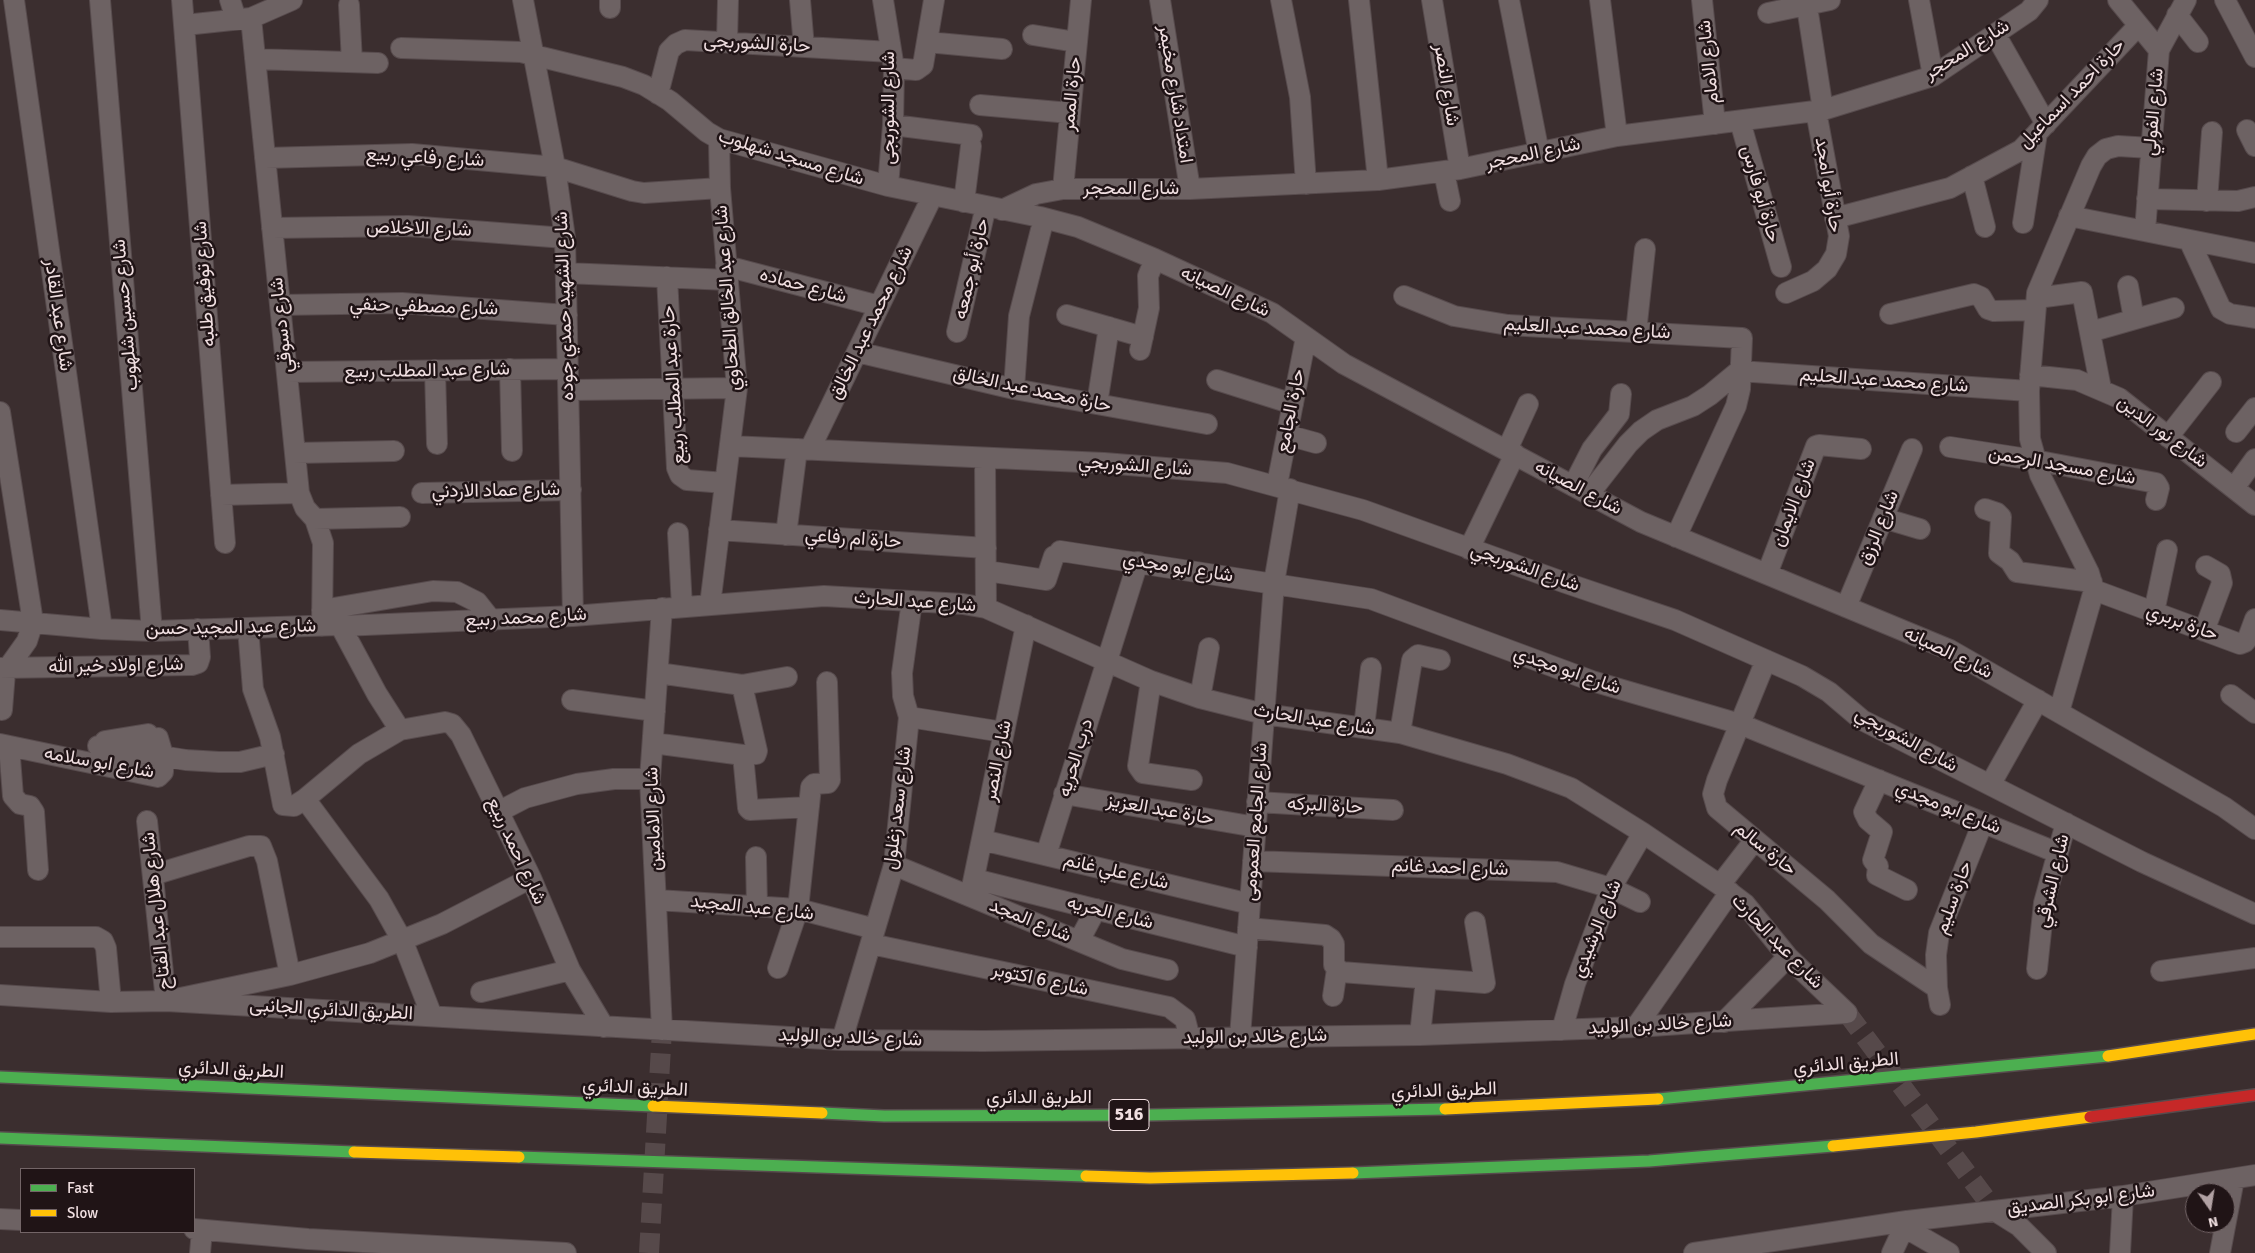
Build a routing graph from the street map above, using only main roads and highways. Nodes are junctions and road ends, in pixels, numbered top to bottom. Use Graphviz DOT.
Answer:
graph roads {
  1 [pos="2255,1034"];
  2 [pos="0,1077"];
  3 [pos="2255,1095"];
  4 [pos="0,1138"];
  1 -- 2 [label="highway, الطريق الدائري / 516"];
  3 -- 4 [label="highway"];
}
